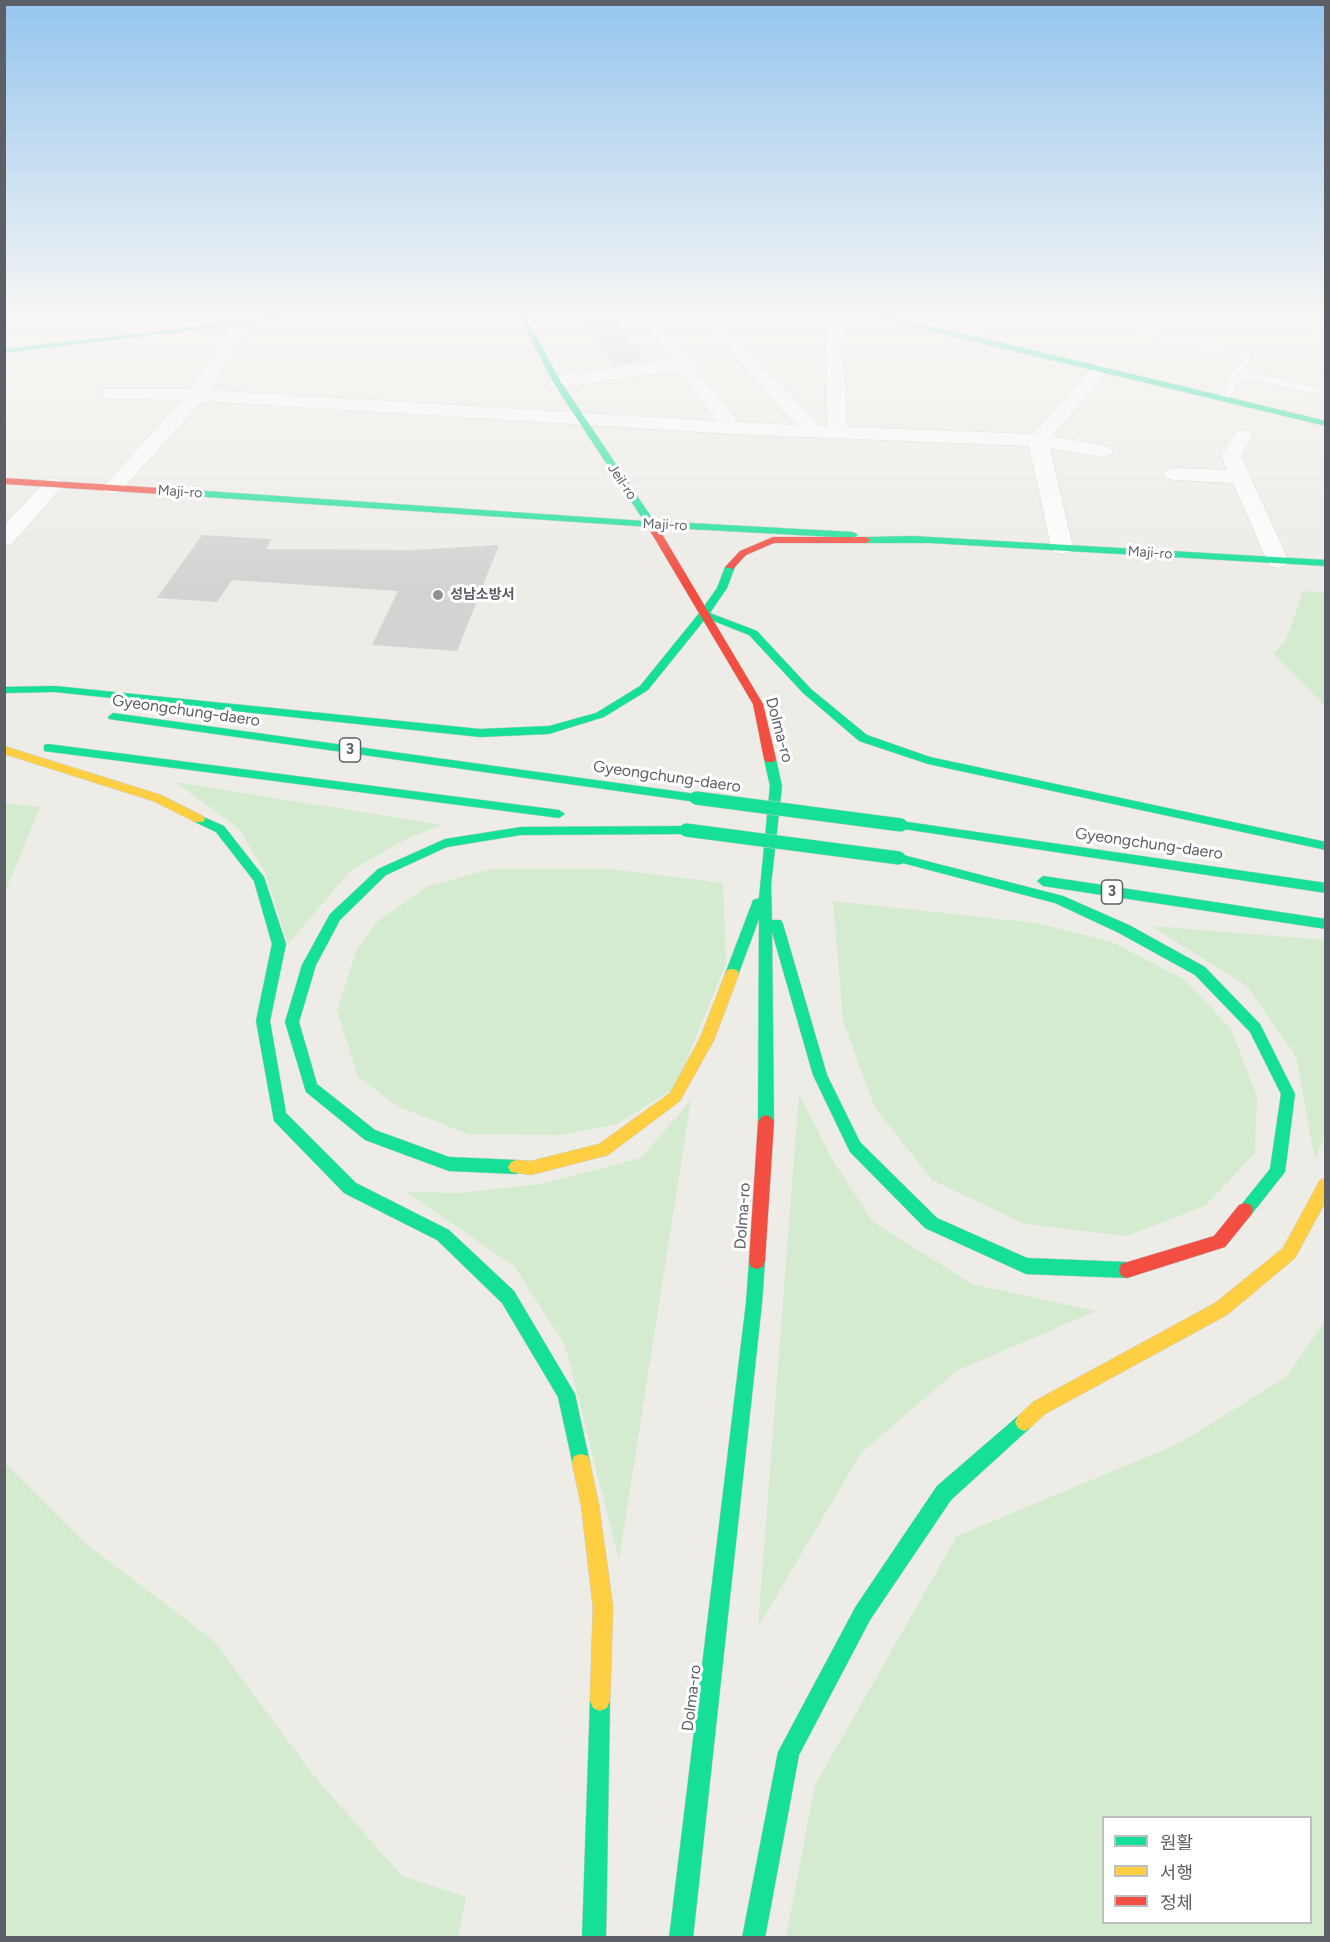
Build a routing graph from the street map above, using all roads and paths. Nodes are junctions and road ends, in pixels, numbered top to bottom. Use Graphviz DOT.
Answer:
graph roads {
  1 [pos="187,406"];
  2 [pos="369,406"];
  3 [pos="572,406"];
  4 [pos="715,406"];
  5 [pos="790,406"];
  6 [pos="836,406"];
  7 [pos="1069,406"];
  8 [pos="1252,406"];
  9 [pos="581,420"];
  10 [pos="1326,424"];
  11 [pos="732,428"];
  12 [pos="814,432"];
  13 [pos="837,433"];
  14 [pos="1243,436"];
  15 [pos="1038,440"];
  16 [pos="1103,451"];
  17 [pos="1173,474"];
  18 [pos="1240,477"];
  19 [pos="4,481"];
  20 [pos="54,484"];
  21 [pos="113,488"];
  22 [pos="651,524"];
  23 [pos="4,539"];
  24 [pos="947,540"];
  25 [pos="1062,547"];
  26 [pos="1278,561"];
  27 [pos="1326,563"];
  28 [pos="704,614"];
  29 [pos="4,690"];
  30 [pos="98,715"];
  31 [pos="4,742"];
  32 [pos="4,750"];
  33 [pos="686,830"];
  34 [pos="1326,846"];
  35 [pos="899,858"];
  36 [pos="765,885"];
  37 [pos="1326,888"];
  38 [pos="1326,924"];
  39 [pos="1326,1185"];
  40 [pos="594,1938"];
  41 [pos="681,1938"];
  42 [pos="753,1938"];
  1 -- 21 [label="street"];
  2 -- 9 [label="street"];
  3 -- 9 [label="main road, Jeil-ro"];
  4 -- 11 [label="street"];
  5 -- 12 [label="street"];
  6 -- 13 [label="street"];
  7 -- 15 [label="street"];
  8 -- 10 [label="main road"];
  9 -- 11 [label="street"];
  9 -- 22 [label="main road, Jeil-ro"];
  11 -- 12 [label="street"];
  12 -- 13 [label="street"];
  13 -- 15 [label="street"];
  14 -- 18 [label="street"];
  15 -- 16 [label="street"];
  15 -- 25 [label="street"];
  17 -- 18 [label="street"];
  18 -- 26 [label="street"];
  19 -- 20 [label="main road, Maji-ro"];
  20 -- 21 [label="main road, Maji-ro"];
  20 -- 23 [label="street"];
  21 -- 22 [label="main road, Maji-ro"];
  22 -- 24 [label="main road, Maji-ro"];
  22 -- 28 [label="main road, Dolma-ro"];
  24 -- 25 [label="main road, Maji-ro"];
  24 -- 28 [label="main road"];
  25 -- 26 [label="main road, Maji-ro"];
  26 -- 27 [label="main road, Maji-ro"];
  28 -- 29 [label="main road"];
  28 -- 34 [label="main road"];
  28 -- 36 [label="main road, Dolma-ro"];
  30 -- 37 [label="main road, Gyeongchung-daero / 3, bridge"];
  31 -- 33 [label="main road, 3"];
  32 -- 40 [label="main road"];
  33 -- 35 [label="main road, 3, bridge"];
  33 -- 36 [label="main road"];
  35 -- 36 [label="main road"];
  35 -- 38 [label="main road, 3"];
  36 -- 41 [label="main road, Dolma-ro"];
  39 -- 42 [label="main road"];
}
